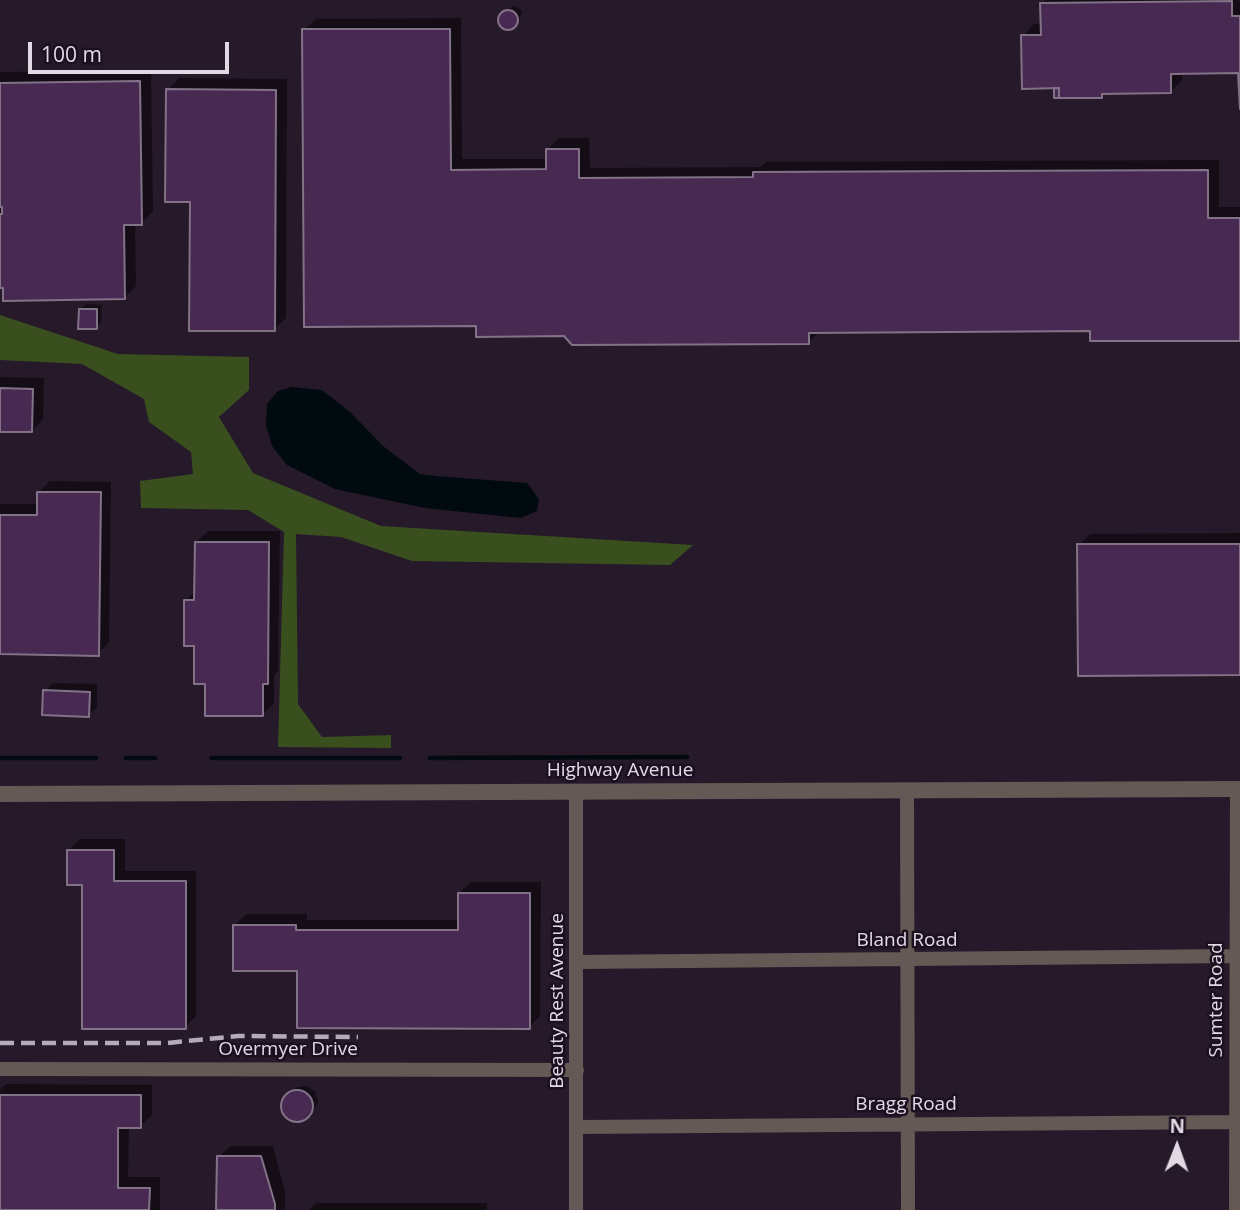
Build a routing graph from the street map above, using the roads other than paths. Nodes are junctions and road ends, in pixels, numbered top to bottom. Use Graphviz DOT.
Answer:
graph roads {
  1 [pos="1238,789"];
  2 [pos="907,790"];
  3 [pos="576,792"];
  4 [pos="0,794"];
  5 [pos="1237,956"];
  6 [pos="908,960"];
  7 [pos="578,962"];
  8 [pos="0,1069"];
  9 [pos="577,1070"];
  10 [pos="1236,1122"];
  11 [pos="908,1124"];
  12 [pos="577,1127"];
  13 [pos="576,1210"];
  14 [pos="908,1210"];
  15 [pos="1236,1210"];
  1 -- 2 [label="street, Highway Avenue"];
  1 -- 5 [label="street, Sumter Road"];
  2 -- 3 [label="street, Highway Avenue"];
  2 -- 6 [label="street"];
  3 -- 4 [label="street, Highway Avenue"];
  3 -- 7 [label="street, Beauty Rest Avenue"];
  5 -- 6 [label="street, Bland Road"];
  5 -- 10 [label="street, Sumter Road"];
  6 -- 7 [label="street, Bland Road"];
  6 -- 11 [label="street"];
  7 -- 9 [label="street, Beauty Rest Avenue"];
  8 -- 9 [label="street, Overmyer Drive"];
  9 -- 12 [label="street, Beauty Rest Avenue"];
  10 -- 11 [label="street, Bragg Road"];
  10 -- 15 [label="street, Sumter Road"];
  11 -- 12 [label="street, Bragg Road"];
  11 -- 14 [label="street"];
  12 -- 13 [label="street, Beauty Rest Avenue"];
}
